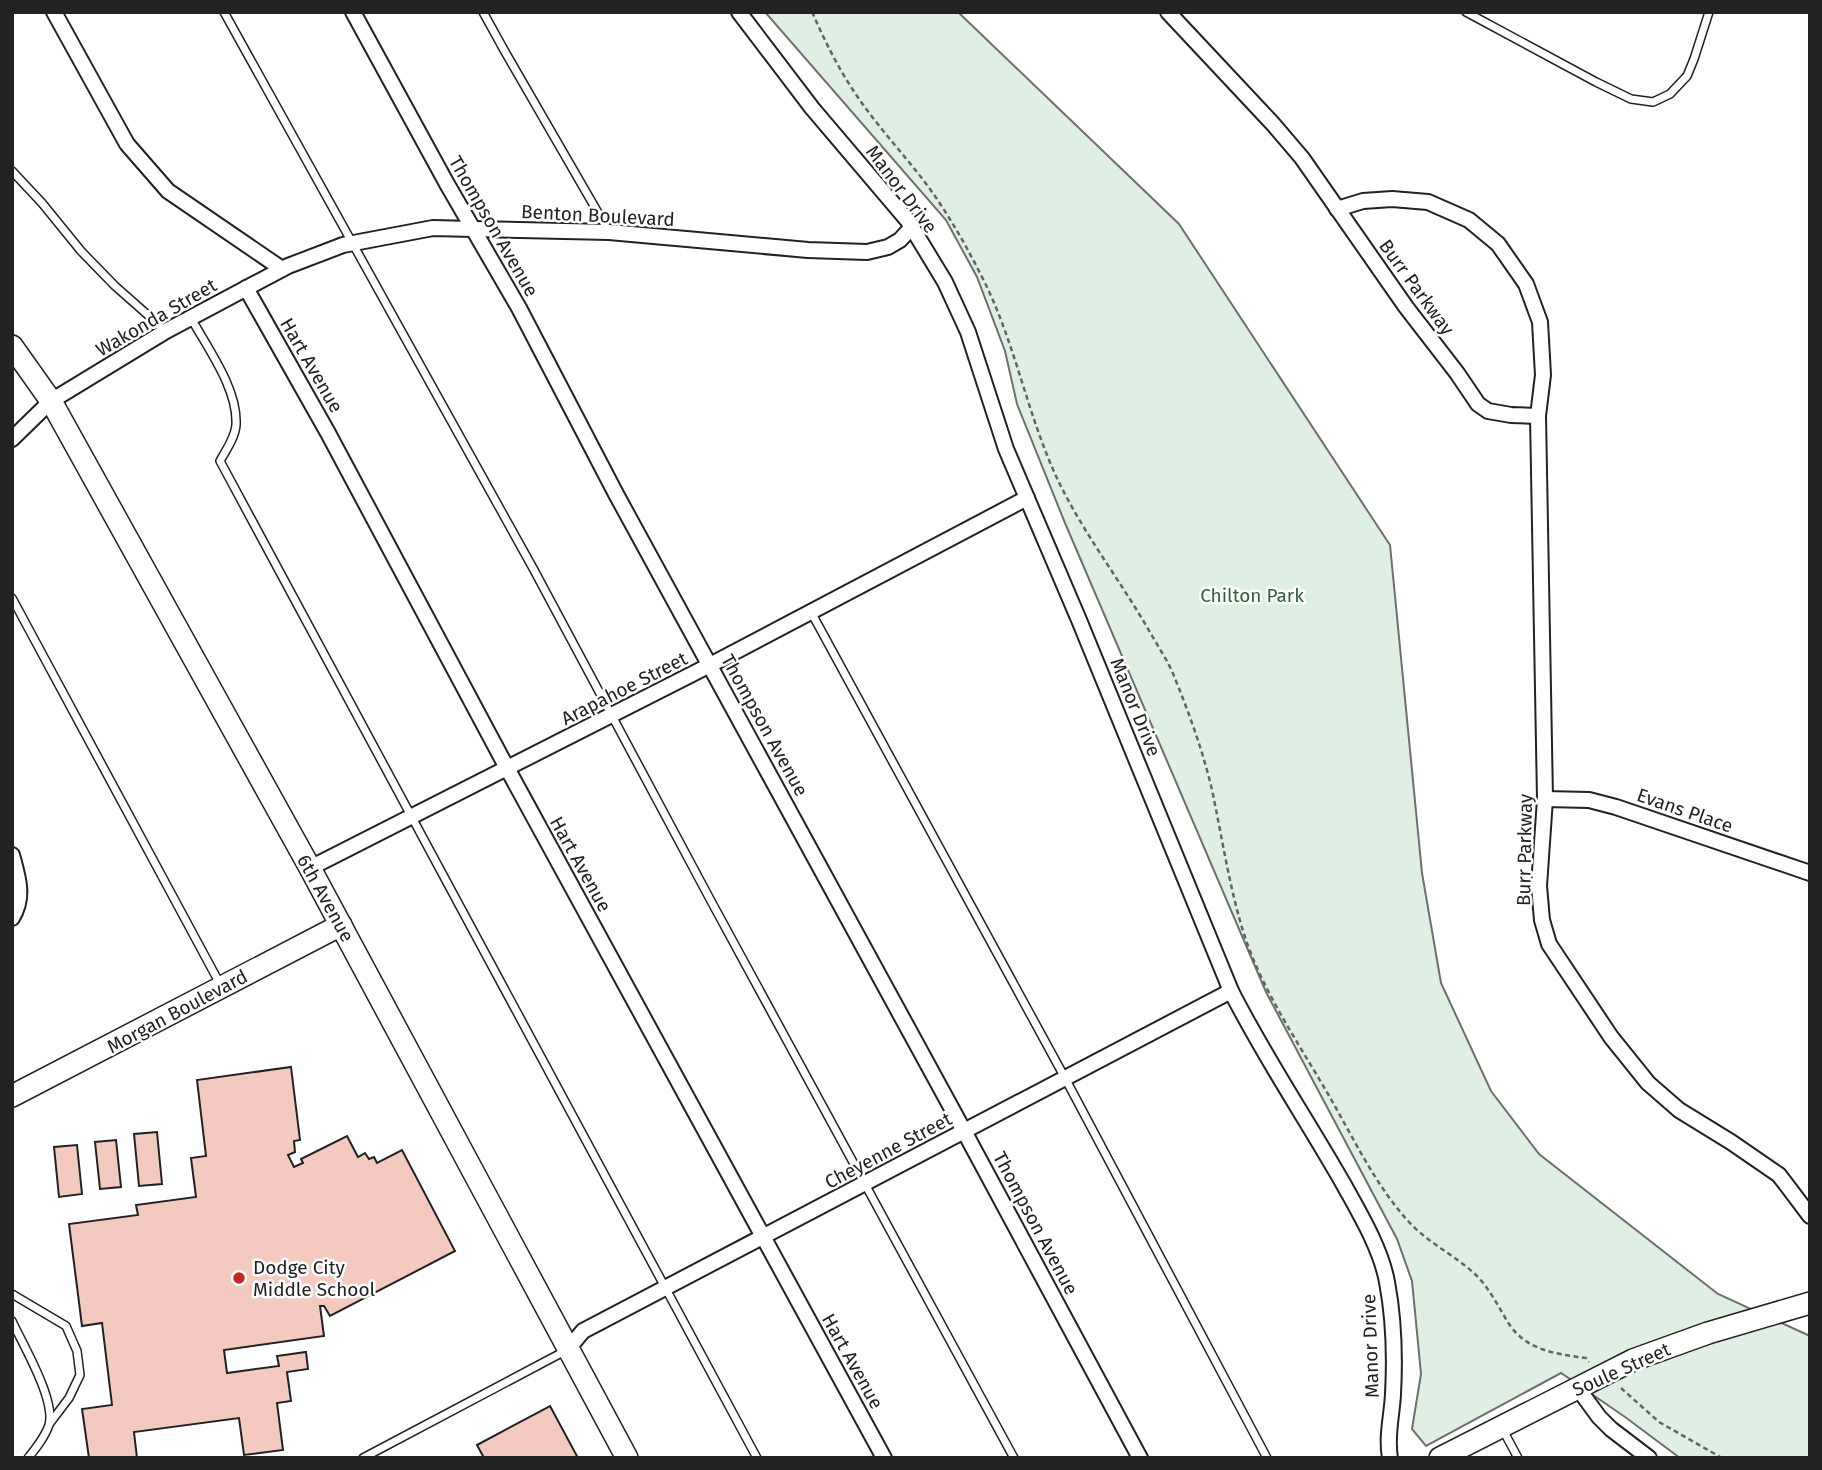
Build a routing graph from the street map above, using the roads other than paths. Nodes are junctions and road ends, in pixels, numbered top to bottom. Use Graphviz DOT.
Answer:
graph roads {
  1 [pos="54,12"];
  2 [pos="224,12"];
  3 [pos="353,12"];
  4 [pos="483,12"];
  5 [pos="739,12"];
  6 [pos="1168,12"];
  7 [pos="1466,12"];
  8 [pos="1709,12"];
  9 [pos="12,171"];
  10 [pos="1337,209"];
  11 [pos="911,228"];
  12 [pos="473,229"];
  13 [pos="609,232"];
  14 [pos="353,243"];
  15 [pos="282,270"];
  16 [pos="246,288"];
  17 [pos="191,317"];
  18 [pos="166,331"];
  19 [pos="12,346"];
  20 [pos="51,401"];
  21 [pos="1538,416"];
  22 [pos="12,439"];
  23 [pos="1027,498"];
  24 [pos="12,598"];
  25 [pos="811,612"];
  26 [pos="710,665"];
  27 [pos="612,715"];
  28 [pos="507,768"];
  29 [pos="1545,799"];
  30 [pos="411,816"];
  31 [pos="12,855"];
  32 [pos="310,868"];
  33 [pos="1810,873"];
  34 [pos="12,918"];
  35 [pos="341,925"];
  36 [pos="222,987"];
  37 [pos="1231,991"];
  38 [pos="1065,1078"];
  39 [pos="12,1097"];
  40 [pos="964,1132"];
  41 [pos="865,1184"];
  42 [pos="1810,1216"];
  43 [pos="764,1237"];
  44 [pos="666,1287"];
  45 [pos="12,1294"];
  46 [pos="1810,1303"];
  47 [pos="12,1321"];
  48 [pos="568,1349"];
  49 [pos="1577,1387"];
  50 [pos="50,1423"];
  51 [pos="1501,1426"];
  52 [pos="28,1458"];
  53 [pos="363,1458"];
  54 [pos="627,1458"];
  55 [pos="757,1458"];
  56 [pos="884,1458"];
  57 [pos="1014,1458"];
  58 [pos="1140,1458"];
  59 [pos="1267,1458"];
  60 [pos="1390,1458"];
  61 [pos="1440,1458"];
  62 [pos="1518,1458"];
  63 [pos="1649,1458"];
  1 -- 15 [label="street"];
  2 -- 14 [label="lane"];
  3 -- 12 [label="street, Thompson Avenue"];
  4 -- 13 [label="lane"];
  5 -- 11 [label="street, Manor Drive"];
  6 -- 10 [label="street, Burr Parkway"];
  7 -- 8 [label="lane"];
  9 -- 18 [label="lane"];
  10 -- 21 [label="street, Burr Parkway"];
  10 -- 21 [label="street, Burr Parkway"];
  11 -- 13 [label="street, Benton Boulevard"];
  11 -- 23 [label="street, Manor Drive"];
  12 -- 13 [label="street, Benton Boulevard"];
  12 -- 14 [label="street, Benton Boulevard"];
  12 -- 26 [label="street, Thompson Avenue"];
  14 -- 15 [label="street, Benton Boulevard"];
  14 -- 27 [label="lane"];
  15 -- 16 [label="street, Wakonda Street"];
  16 -- 17 [label="street, Wakonda Street"];
  16 -- 28 [label="street, Hart Avenue"];
  17 -- 18 [label="street, Wakonda Street"];
  17 -- 30 [label="lane"];
  18 -- 20 [label="street, Wakonda Street"];
  19 -- 20 [label="street, 6th Avenue"];
  20 -- 22 [label="street, Wakonda Street"];
  20 -- 32 [label="street, 6th Avenue"];
  21 -- 29 [label="street, Burr Parkway"];
  23 -- 25 [label="street, Arapahoe Street"];
  23 -- 37 [label="street, Manor Drive"];
  24 -- 36 [label="lane"];
  25 -- 26 [label="street, Arapahoe Street"];
  25 -- 38 [label="lane"];
  26 -- 27 [label="street, Arapahoe Street"];
  26 -- 40 [label="street, Thompson Avenue"];
  27 -- 28 [label="street, Arapahoe Street"];
  27 -- 41 [label="lane"];
  28 -- 30 [label="street, Arapahoe Street"];
  28 -- 43 [label="street, Hart Avenue"];
  29 -- 33 [label="street, Evans Place"];
  29 -- 42 [label="street, Burr Parkway"];
  30 -- 32 [label="street, Arapahoe Street"];
  30 -- 44 [label="lane"];
  31 -- 34 [label="street"];
  32 -- 35 [label="street, 6th Avenue"];
  35 -- 36 [label="street, Morgan Boulevard"];
  35 -- 48 [label="street, 6th Avenue"];
  36 -- 39 [label="street, Morgan Boulevard"];
  37 -- 38 [label="street, Cheyenne Street"];
  37 -- 60 [label="street, Manor Drive"];
  38 -- 40 [label="street, Cheyenne Street"];
  38 -- 59 [label="lane"];
  40 -- 41 [label="street, Cheyenne Street"];
  40 -- 58 [label="street, Thompson Avenue"];
  41 -- 43 [label="street, Cheyenne Street"];
  41 -- 57 [label="lane"];
  43 -- 44 [label="street, Cheyenne Street"];
  43 -- 56 [label="street, Hart Avenue"];
  44 -- 48 [label="street, Cheyenne Street"];
  44 -- 55 [label="lane"];
  45 -- 50 [label="lane"];
  46 -- 49 [label="street, Soule Street"];
  47 -- 50 [label="lane"];
  48 -- 53 [label="lane"];
  48 -- 54 [label="street, 6th Avenue"];
  49 -- 51 [label="street, Soule Street"];
  49 -- 63 [label="street"];
  50 -- 52 [label="lane"];
  51 -- 61 [label="street, Soule Street"];
  51 -- 62 [label="lane"];
}
